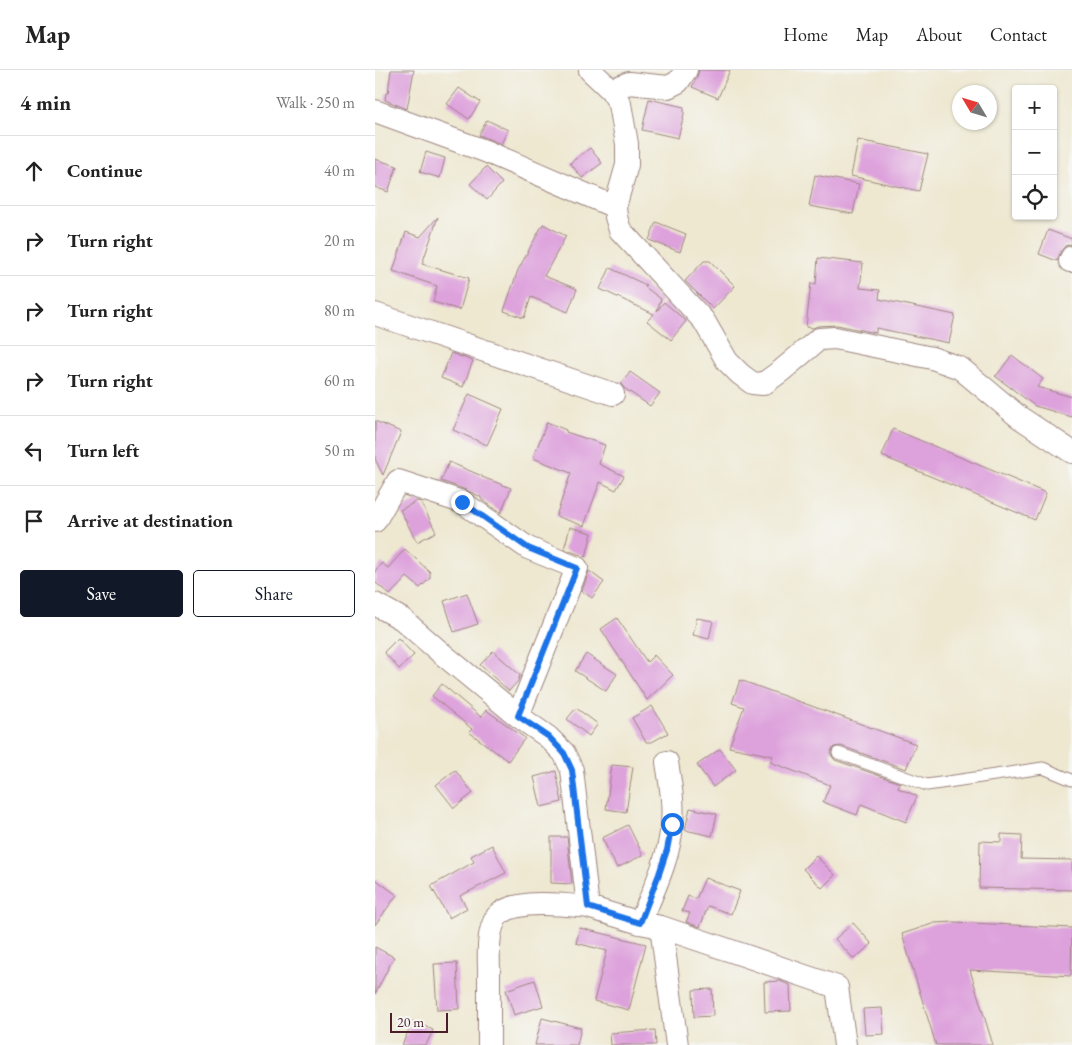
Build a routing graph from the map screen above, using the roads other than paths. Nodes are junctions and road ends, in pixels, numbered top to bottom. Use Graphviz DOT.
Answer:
graph roads {
  1 [pos="590,70"];
  2 [pos="686,70"];
  3 [pos="611,90"];
  4 [pos="375,112"];
  5 [pos="615,207"];
  6 [pos="375,314"];
  7 [pos="613,394"];
  8 [pos="1072,452"];
  9 [pos="375,521"];
  10 [pos="375,604"];
  11 [pos="518,716"];
  12 [pos="838,754"];
  13 [pos="667,762"];
  14 [pos="1072,780"];
  15 [pos="588,907"];
  16 [pos="650,925"];
  17 [pos="489,1045"];
  18 [pos="677,1045"];
  19 [pos="845,1045"];
  1 -- 3 [label="street"];
  2 -- 3 [label="street"];
  3 -- 5 [label="street"];
  4 -- 5 [label="street"];
  5 -- 8 [label="street"];
  6 -- 7 [label="street"];
  9 -- 11 [label="street"];
  10 -- 11 [label="street"];
  11 -- 15 [label="street"];
  12 -- 14 [label="lane"];
  13 -- 16 [label="street"];
  15 -- 16 [label="street"];
  15 -- 17 [label="street"];
  16 -- 18 [label="street"];
  16 -- 19 [label="street"];
}
